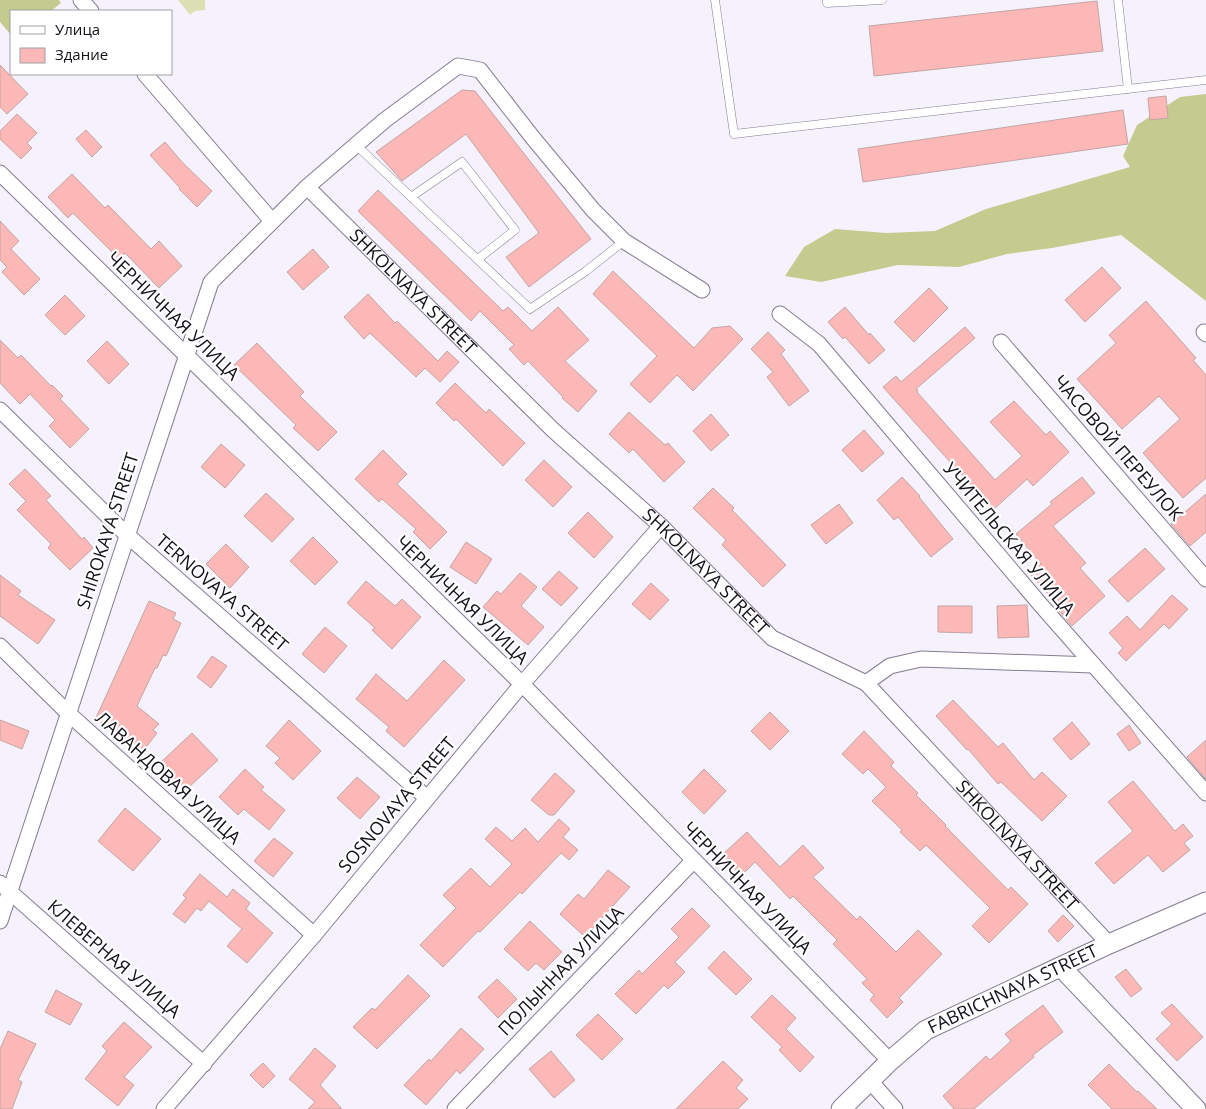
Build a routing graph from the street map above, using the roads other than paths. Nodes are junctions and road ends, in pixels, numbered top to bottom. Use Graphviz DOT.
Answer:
graph roads {
  1 [pos="81,0"];
  2 [pos="715,0"];
  3 [pos="826,0"];
  4 [pos="882,0"];
  5 [pos="1118,0"];
  6 [pos="90,10"];
  7 [pos="146,75"];
  8 [pos="1206,80"];
  9 [pos="1128,89"];
  10 [pos="356,145"];
  11 [pos="0,173"];
  12 [pos="307,187"];
  13 [pos="411,197"];
  14 [pos="272,221"];
  15 [pos="624,241"];
  16 [pos="478,259"];
  17 [pos="702,290"];
  18 [pos="780,314"];
  19 [pos="1001,342"];
  20 [pos="186,354"];
  21 [pos="0,410"];
  22 [pos="661,526"];
  23 [pos="127,535"];
  24 [pos="1206,580"];
  25 [pos="0,646"];
  26 [pos="1093,665"];
  27 [pos="866,683"];
  28 [pos="522,684"];
  29 [pos="68,713"];
  30 [pos="1206,793"];
  31 [pos="427,798"];
  32 [pos="694,860"];
  33 [pos="5,888"];
  34 [pos="1206,902"];
  35 [pos="0,921"];
  36 [pos="314,935"];
  37 [pos="1109,944"];
  38 [pos="1060,966"];
  39 [pos="890,1061"];
  40 [pos="204,1064"];
  41 [pos="870,1081"];
  42 [pos="164,1109"];
  43 [pos="455,1109"];
  44 [pos="842,1109"];
  45 [pos="895,1109"];
  46 [pos="1196,1109"];
  1 -- 6 [label="street"];
  2 -- 9 [label="lane"];
  3 -- 4 [label="lane"];
  5 -- 9 [label="lane"];
  7 -- 14 [label="street"];
  8 -- 9 [label="lane"];
  10 -- 12 [label="street, SHIROKAYA STREET"];
  10 -- 13 [label="lane"];
  10 -- 15 [label="street, SHIROKAYA STREET"];
  11 -- 20 [label="street, ЧЕРНИЧНАЯ УЛИЦА"];
  12 -- 14 [label="street, SHIROKAYA STREET"];
  12 -- 22 [label="street, SHKOLNAYA STREET"];
  13 -- 16 [label="lane"];
  13 -- 16 [label="lane"];
  14 -- 20 [label="street, SHIROKAYA STREET"];
  15 -- 16 [label="lane"];
  15 -- 17 [label="street, SHIROKAYA STREET"];
  18 -- 26 [label="street, УЧИТЕЛЬСКАЯ УЛИЦА"];
  19 -- 24 [label="street, ЧАСОВОЙ ПЕРЕУЛОК"];
  20 -- 23 [label="street, SHIROKAYA STREET"];
  20 -- 28 [label="street, ЧЕРНИЧНАЯ УЛИЦА"];
  21 -- 23 [label="street, TERNOVAYA STREET"];
  22 -- 27 [label="street, SHKOLNAYA STREET"];
  22 -- 28 [label="street, SOSNOVAYA STREET"];
  23 -- 29 [label="street, SHIROKAYA STREET"];
  23 -- 31 [label="street, TERNOVAYA STREET"];
  25 -- 29 [label="street, ЛАВАНДОВАЯ УЛИЦА"];
  26 -- 27 [label="street"];
  26 -- 30 [label="street, УЧИТЕЛЬСКАЯ УЛИЦА"];
  27 -- 37 [label="street, SHKOLNAYA STREET"];
  28 -- 31 [label="street, SOSNOVAYA STREET"];
  28 -- 32 [label="street, ЧЕРНИЧНАЯ УЛИЦА"];
  29 -- 33 [label="street, SHIROKAYA STREET"];
  29 -- 36 [label="street, ЛАВАНДОВАЯ УЛИЦА"];
  31 -- 36 [label="street, SOSNOVAYA STREET"];
  32 -- 39 [label="street, ЧЕРНИЧНАЯ УЛИЦА"];
  32 -- 43 [label="street, ПОЛЫННАЯ УЛИЦА"];
  33 -- 35 [label="street, SHIROKAYA STREET"];
  33 -- 40 [label="street, КЛЕВЕРНАЯ УЛИЦА"];
  34 -- 37 [label="street, FABRICHNAYA STREET"];
  36 -- 40 [label="street, SOSNOVAYA STREET"];
  37 -- 38 [label="street, FABRICHNAYA STREET"];
  38 -- 39 [label="street, FABRICHNAYA STREET"];
  38 -- 46 [label="street"];
  39 -- 41 [label="street, FABRICHNAYA STREET"];
  40 -- 42 [label="street, SOSNOVAYA STREET"];
  41 -- 44 [label="street, FABRICHNAYA STREET"];
  41 -- 45 [label="street"];
}
